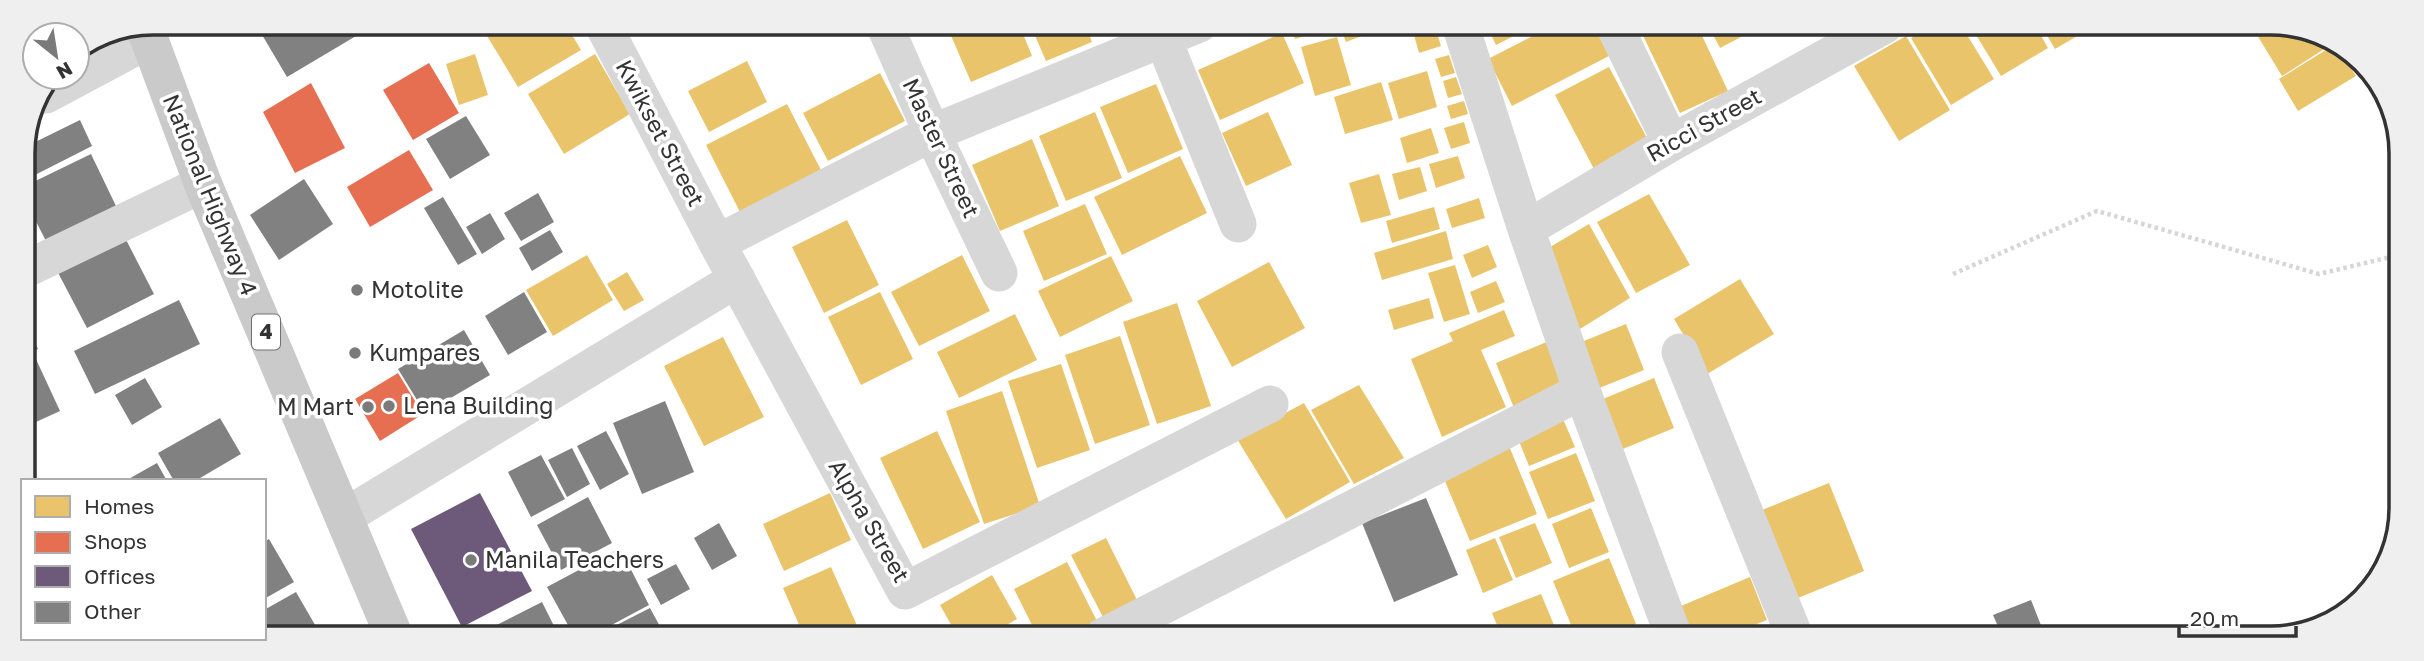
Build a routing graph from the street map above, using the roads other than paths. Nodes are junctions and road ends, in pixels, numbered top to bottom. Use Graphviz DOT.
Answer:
graph roads {
  1 [pos="148,35"];
  2 [pos="608,35"];
  3 [pos="889,35"];
  4 [pos="1150,35"];
  5 [pos="1161,35"];
  6 [pos="1464,35"];
  7 [pos="1619,35"];
  8 [pos="1867,35"];
  9 [pos="140,36"];
  10 [pos="53,90"];
  11 [pos="932,132"];
  12 [pos="1671,143"];
  13 [pos="203,184"];
  14 [pos="1238,224"];
  15 [pos="1526,229"];
  16 [pos="717,243"];
  17 [pos="35,265"];
  18 [pos="999,273"];
  19 [pos="737,279"];
  20 [pos="1680,352"];
  21 [pos="1582,391"];
  22 [pos="1270,404"];
  23 [pos="344,517"];
  24 [pos="390,626"];
  25 [pos="1145,626"];
  26 [pos="1670,626"];
  27 [pos="1790,626"];
  1 -- 13 [label="main road, National Highway 4 / 4"];
  2 -- 16 [label="street, Kwikset Street"];
  3 -- 11 [label="street, Master Street"];
  4 -- 11 [label="street"];
  5 -- 14 [label="street"];
  6 -- 15 [label="street"];
  7 -- 12 [label="street"];
  8 -- 12 [label="street, Ricci Street"];
  9 -- 10 [label="street"];
  11 -- 16 [label="street"];
  11 -- 18 [label="street, Master Street"];
  12 -- 15 [label="street, Ricci Street"];
  13 -- 17 [label="street"];
  13 -- 23 [label="main road, National Highway 4 / 4"];
  15 -- 21 [label="street"];
  16 -- 19 [label="street, Alpha Street"];
  19 -- 22 [label="street, Alpha Street"];
  19 -- 23 [label="street"];
  20 -- 27 [label="street"];
  21 -- 25 [label="street"];
  21 -- 26 [label="street"];
  23 -- 24 [label="main road, National Highway 4 / 4"];
}
